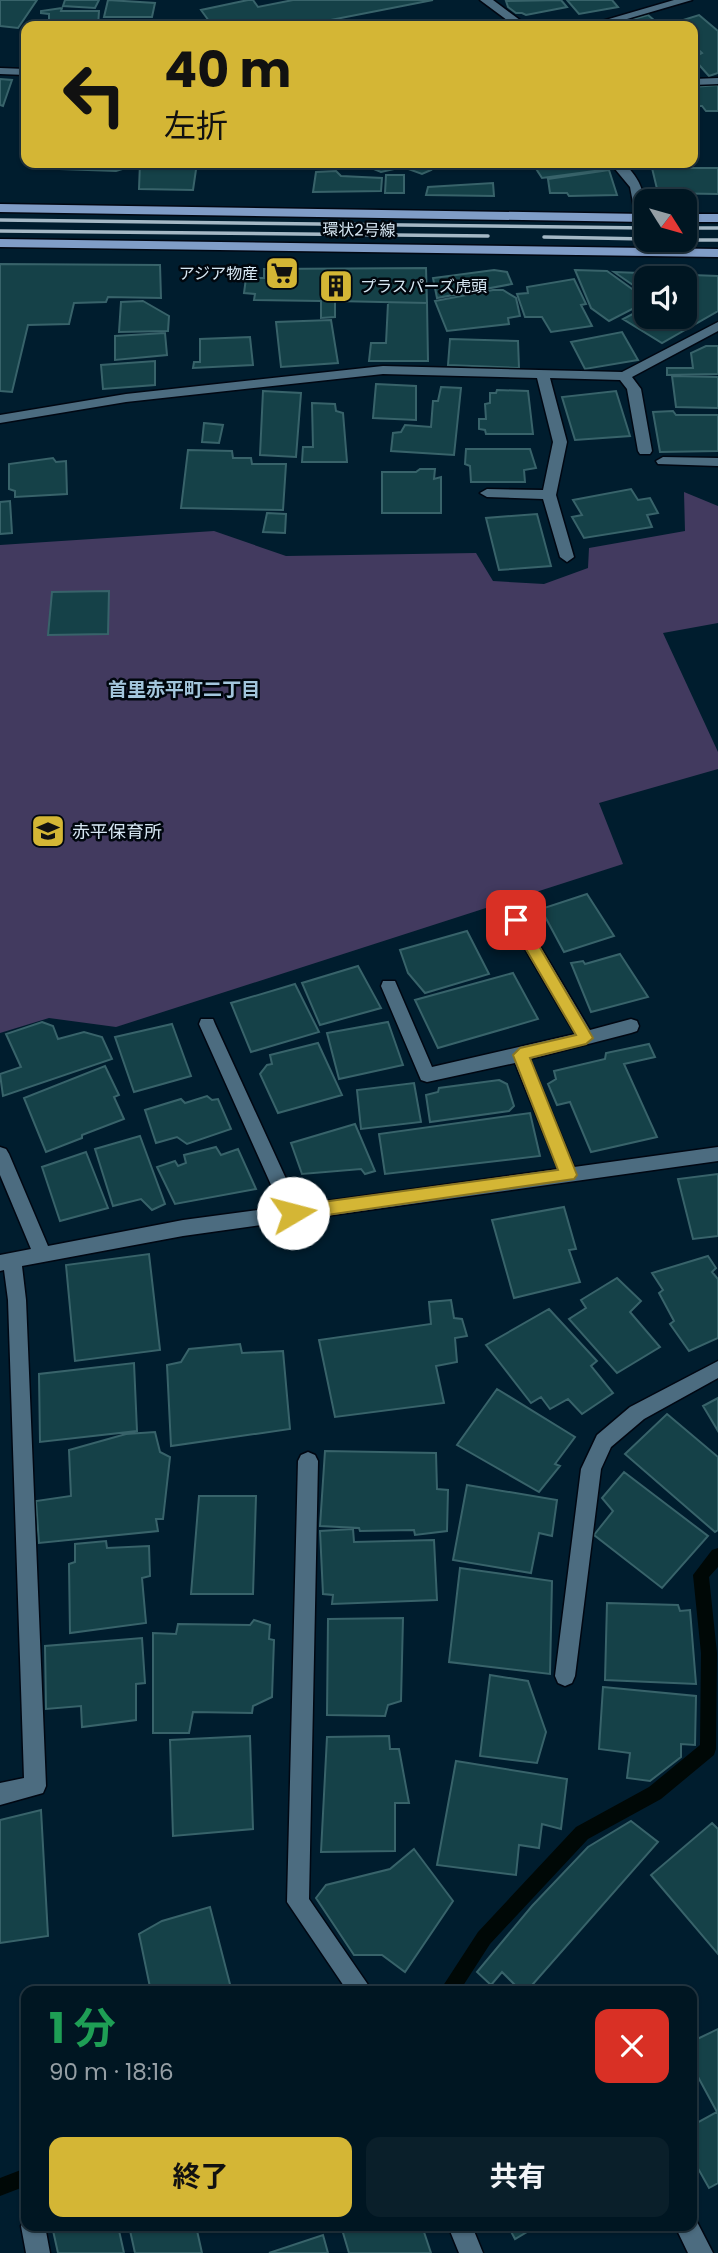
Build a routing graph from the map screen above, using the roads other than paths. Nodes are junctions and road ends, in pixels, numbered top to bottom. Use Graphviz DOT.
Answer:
graph roads {
  1 [pos="486,0"];
  2 [pos="686,0"];
  3 [pos="515,21"];
  4 [pos="609,21"];
  5 [pos="0,71"];
  6 [pos="21,72"];
  7 [pos="718,81"];
  8 [pos="698,82"];
  9 [pos="622,168"];
  10 [pos="638,189"];
  11 [pos="0,208"];
  12 [pos="634,218"];
  13 [pos="697,218"];
  14 [pos="718,218"];
  15 [pos="0,243"];
  16 [pos="718,253"];
  17 [pos="718,326"];
  18 [pos="543,375"];
  19 [pos="624,376"];
  20 [pos="0,419"];
  21 [pos="645,452"];
  22 [pos="663,461"];
  23 [pos="718,462"];
  24 [pos="488,493"];
  25 [pos="549,495"];
  26 [pos="567,556"];
  27 [pos="516,920"];
  28 [pos="389,986"];
  29 [pos="207,1024"];
  30 [pos="631,1026"];
  31 [pos="586,1038"];
  32 [pos="520,1055"];
  33 [pos="0,1154"];
  34 [pos="718,1154"];
  35 [pos="569,1175"];
  36 [pos="293,1213"];
  37 [pos="41,1254"];
  38 [pos="6,1261"];
  39 [pos="718,1368"];
  40 [pos="308,1461"];
  41 [pos="565,1676"];
  42 [pos="0,1794"];
  43 [pos="358,1986"];
  44 [pos="34,2231"];
  45 [pos="462,2231"];
  46 [pos="690,2231"];
  47 [pos="38,2253"];
  48 [pos="471,2253"];
  49 [pos="701,2253"];
  1 -- 3 [label="street"];
  2 -- 4 [label="street"];
  5 -- 6 [label="street"];
  7 -- 8 [label="street"];
  9 -- 10 [label="street"];
  11 -- 12 [label="main road, 環状2号線"];
  13 -- 14 [label="main road"];
  15 -- 16 [label="main road, 環状2号線"];
  17 -- 19 [label="street"];
  18 -- 19 [label="street"];
  18 -- 20 [label="street"];
  18 -- 25 [label="street"];
  19 -- 21 [label="street"];
  22 -- 23 [label="street"];
  24 -- 25 [label="street"];
  25 -- 26 [label="street"];
  27 -- 31 [label="street"];
  28 -- 32 [label="street"];
  29 -- 36 [label="street"];
  30 -- 31 [label="street"];
  31 -- 32 [label="street"];
  32 -- 35 [label="street"];
  33 -- 37 [label="street"];
  34 -- 35 [label="street"];
  35 -- 36 [label="street"];
  36 -- 37 [label="street"];
  37 -- 38 [label="street"];
  38 -- 42 [label="street"];
  39 -- 41 [label="street"];
  40 -- 43 [label="street"];
  44 -- 47 [label="street"];
  45 -- 48 [label="street"];
  46 -- 49 [label="street"];
}
